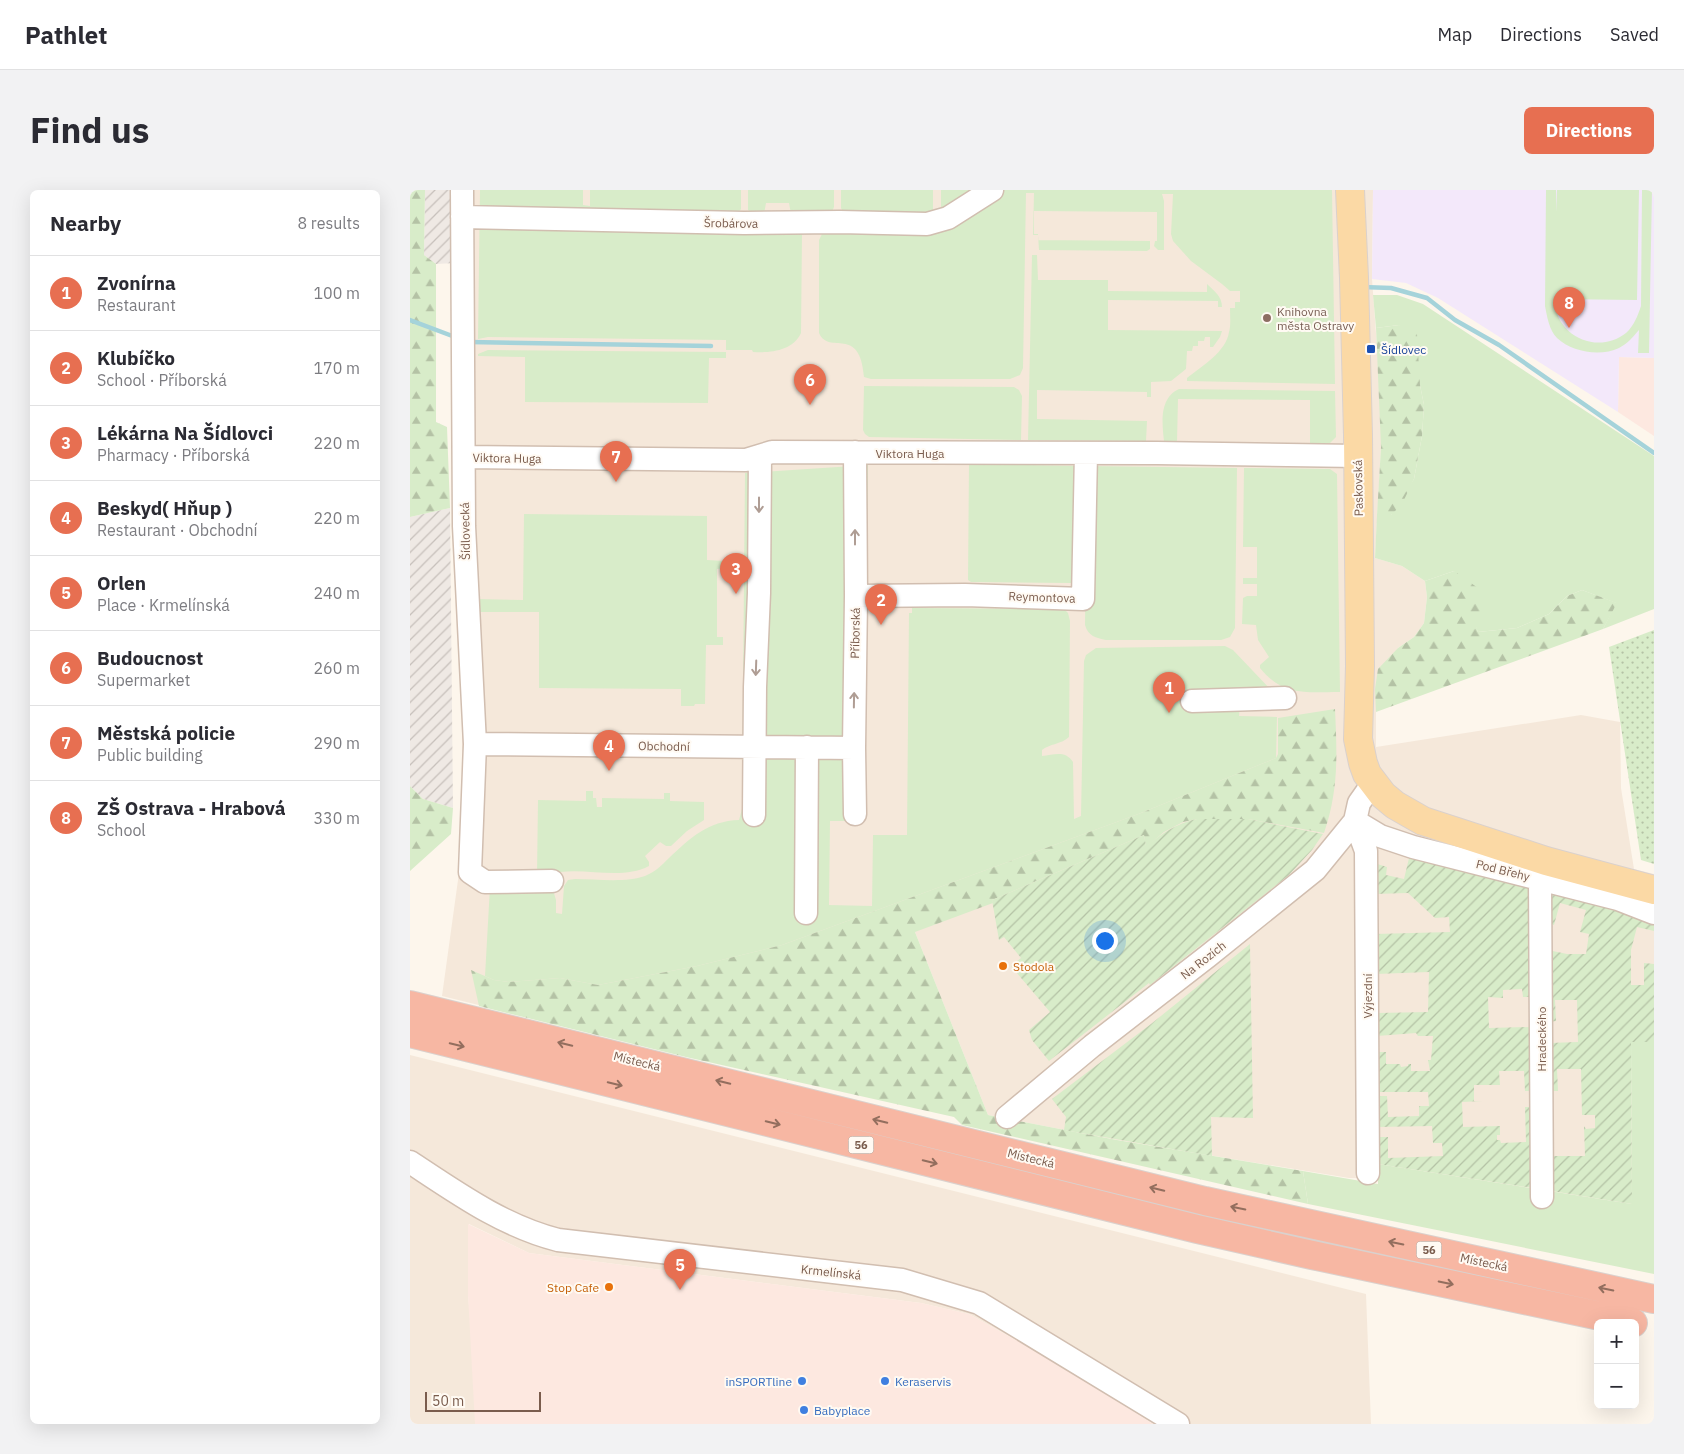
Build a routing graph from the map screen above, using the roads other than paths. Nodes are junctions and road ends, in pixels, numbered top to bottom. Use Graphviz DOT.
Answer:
graph roads {
  1 [pos="462,190"];
  2 [pos="992,190"];
  3 [pos="1350,190"];
  4 [pos="462,217"];
  5 [pos="855,452"];
  6 [pos="1086,452"];
  7 [pos="760,456"];
  8 [pos="1358,456"];
  9 [pos="464,457"];
  10 [pos="856,596"];
  11 [pos="1285,698"];
  12 [pos="1192,702"];
  13 [pos="475,744"];
  14 [pos="755,747"];
  15 [pos="807,747"];
  16 [pos="854,748"];
  17 [pos="1373,783"];
  18 [pos="855,814"];
  19 [pos="754,816"];
  20 [pos="1355,821"];
  21 [pos="1540,880"];
  22 [pos="552,881"];
  23 [pos="1654,890"];
  24 [pos="806,913"];
  25 [pos="1654,913"];
  26 [pos="410,1005"];
  27 [pos="410,1033"];
  28 [pos="1007,1117"];
  29 [pos="410,1162"];
  30 [pos="1368,1173"];
  31 [pos="1542,1197"];
  32 [pos="1654,1299"];
  33 [pos="1615,1319"];
  34 [pos="1639,1324"];
  35 [pos="1654,1327"];
  36 [pos="1178,1424"];
  1 -- 4 [label="street, Šídlovecká"];
  2 -- 4 [label="street, Šrobárova"];
  3 -- 8 [label="main road, Paskovská"];
  4 -- 9 [label="street, Šídlovecká"];
  5 -- 6 [label="street, Viktora Huga"];
  5 -- 7 [label="street, Viktora Huga"];
  10 -- 5 [label="street, Příborská, one-way"];
  6 -- 8 [label="street, Viktora Huga"];
  6 -- 10 [label="street, Reymontova"];
  7 -- 9 [label="street, Viktora Huga"];
  7 -- 14 [label="street, one-way"];
  8 -- 17 [label="main road, Paskovská"];
  9 -- 13 [label="street, Šídlovecká"];
  16 -- 10 [label="street, Příborská, one-way"];
  11 -- 12 [label="street"];
  13 -- 14 [label="street, Obchodní"];
  13 -- 22 [label="street, Šídlovecká"];
  14 -- 15 [label="street, Obchodní"];
  14 -- 19 [label="street"];
  15 -- 16 [label="street, Obchodní"];
  15 -- 24 [label="street"];
  16 -- 18 [label="street, Příborská"];
  17 -- 20 [label="street, Na Rozích"];
  17 -- 23 [label="main road, Paskovská"];
  20 -- 21 [label="street, Pod Břehy"];
  20 -- 28 [label="street, Na Rozích"];
  20 -- 30 [label="street, Výjezdní"];
  21 -- 25 [label="street, Pod Břehy"];
  21 -- 31 [label="street, Hradeckého"];
  32 -- 26 [label="highway, Místecká / 56, one-way"];
  27 -- 33 [label="highway, 56, one-way"];
  29 -- 36 [label="street, Krmelínská"];
  34 -- 35 [label="highway, 56"];
}
